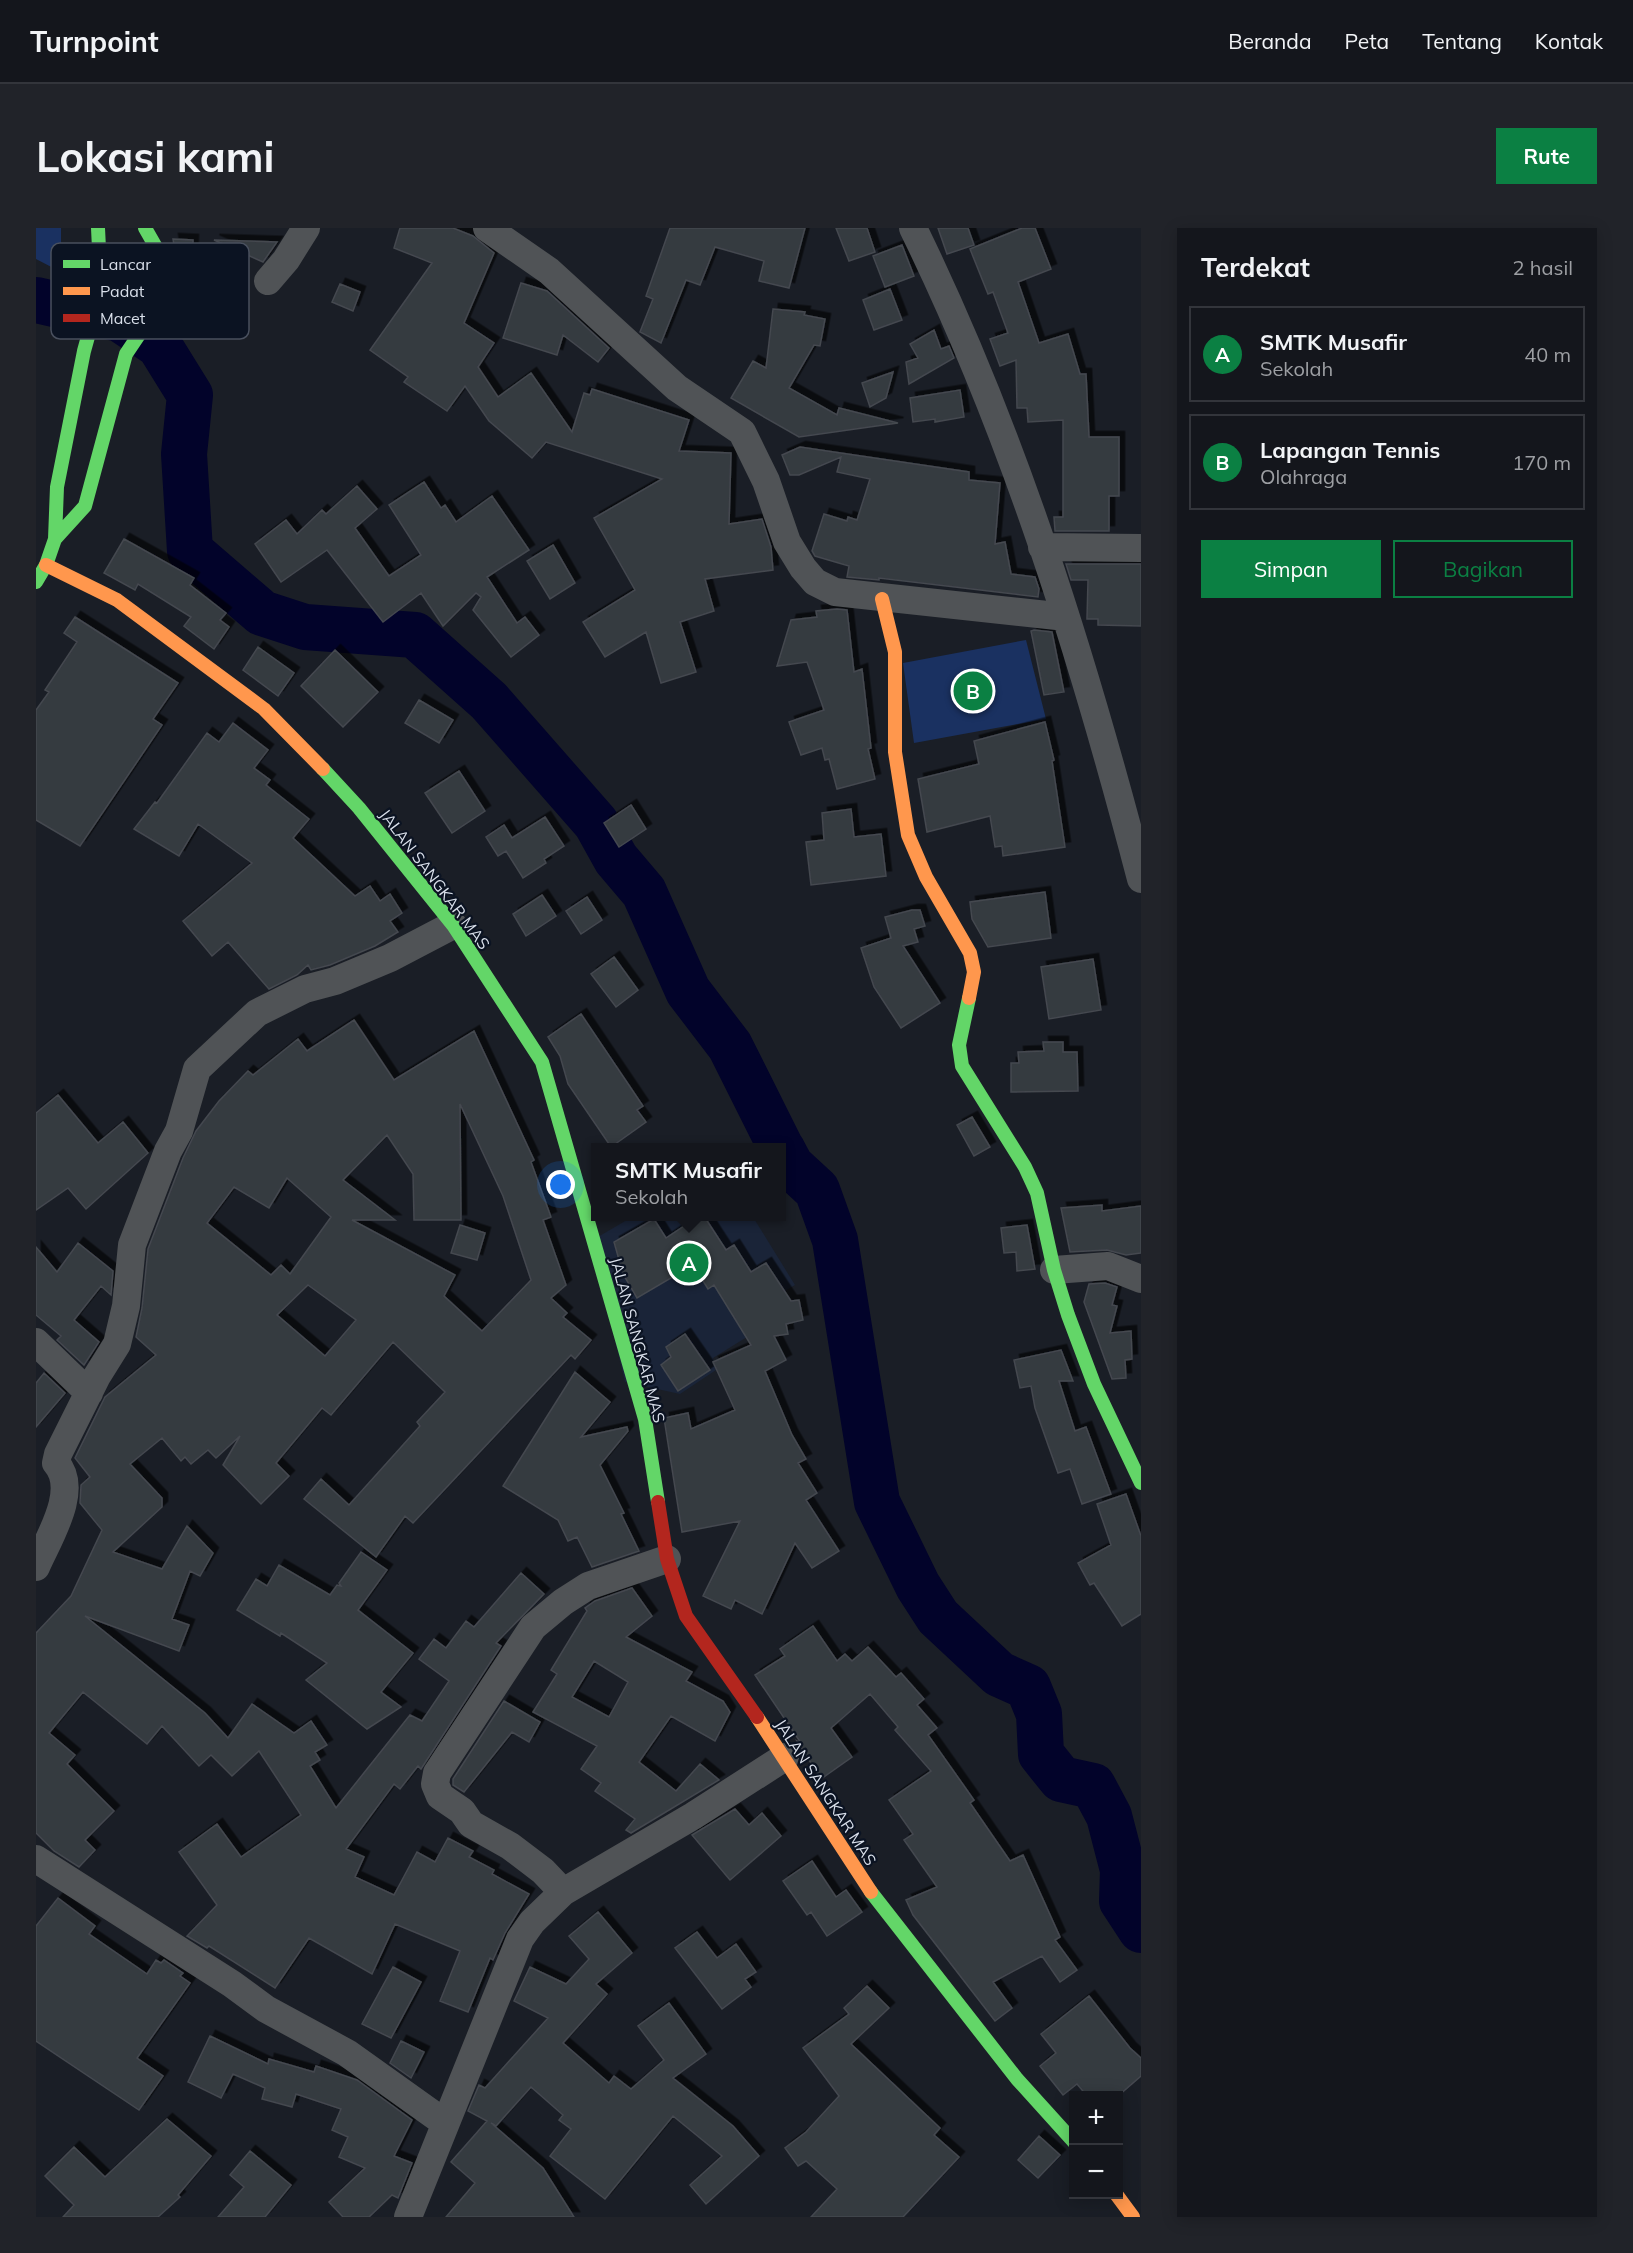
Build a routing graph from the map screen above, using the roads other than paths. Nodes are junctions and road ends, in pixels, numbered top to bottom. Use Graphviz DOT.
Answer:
graph roads {
  1 [pos="98,228"];
  2 [pos="146,228"];
  3 [pos="306,228"];
  4 [pos="487,228"];
  5 [pos="913,228"];
  6 [pos="99,243"];
  7 [pos="154,243"];
  8 [pos="268,281"];
  9 [pos="87,339"];
  10 [pos="136,339"];
  11 [pos="55,539"];
  12 [pos="1042,547"];
  13 [pos="1141,548"];
  14 [pos="46,565"];
  15 [pos="36,582"];
  16 [pos="882,598"];
  17 [pos="1065,617"];
  18 [pos="1141,879"];
  19 [pos="453,925"];
  20 [pos="1054,1270"];
  21 [pos="1141,1279"];
  22 [pos="36,1342"];
  23 [pos="89,1393"];
  24 [pos="1141,1483"];
  25 [pos="667,1559"];
  26 [pos="36,1567"];
  27 [pos="785,1757"];
  28 [pos="36,1859"];
  29 [pos="563,1892"];
  30 [pos="445,2123"];
  31 [pos="1069,2136"];
  32 [pos="1120,2199"];
  33 [pos="408,2217"];
  34 [pos="1133,2217"];
  1 -- 6 [label="main road"];
  2 -- 7 [label="main road"];
  3 -- 8 [label="street"];
  4 -- 16 [label="street"];
  5 -- 12 [label="street"];
  9 -- 11 [label="main road"];
  10 -- 11 [label="main road"];
  11 -- 14 [label="main road"];
  12 -- 13 [label="street"];
  12 -- 17 [label="street"];
  14 -- 15 [label="main road"];
  14 -- 19 [label="main road, JALAN SANGKAR MAS"];
  16 -- 17 [label="street"];
  16 -- 20 [label="main road"];
  17 -- 18 [label="street"];
  19 -- 23 [label="street"];
  19 -- 25 [label="main road, JALAN SANGKAR MAS"];
  20 -- 21 [label="street"];
  20 -- 24 [label="main road"];
  22 -- 23 [label="street"];
  23 -- 26 [label="street"];
  25 -- 27 [label="main road, JALAN SANGKAR MAS"];
  25 -- 29 [label="street"];
  27 -- 29 [label="street"];
  27 -- 31 [label="main road, JALAN SANGKAR MAS"];
  28 -- 30 [label="street"];
  29 -- 30 [label="street"];
  30 -- 33 [label="street"];
  32 -- 34 [label="main road"];
}
